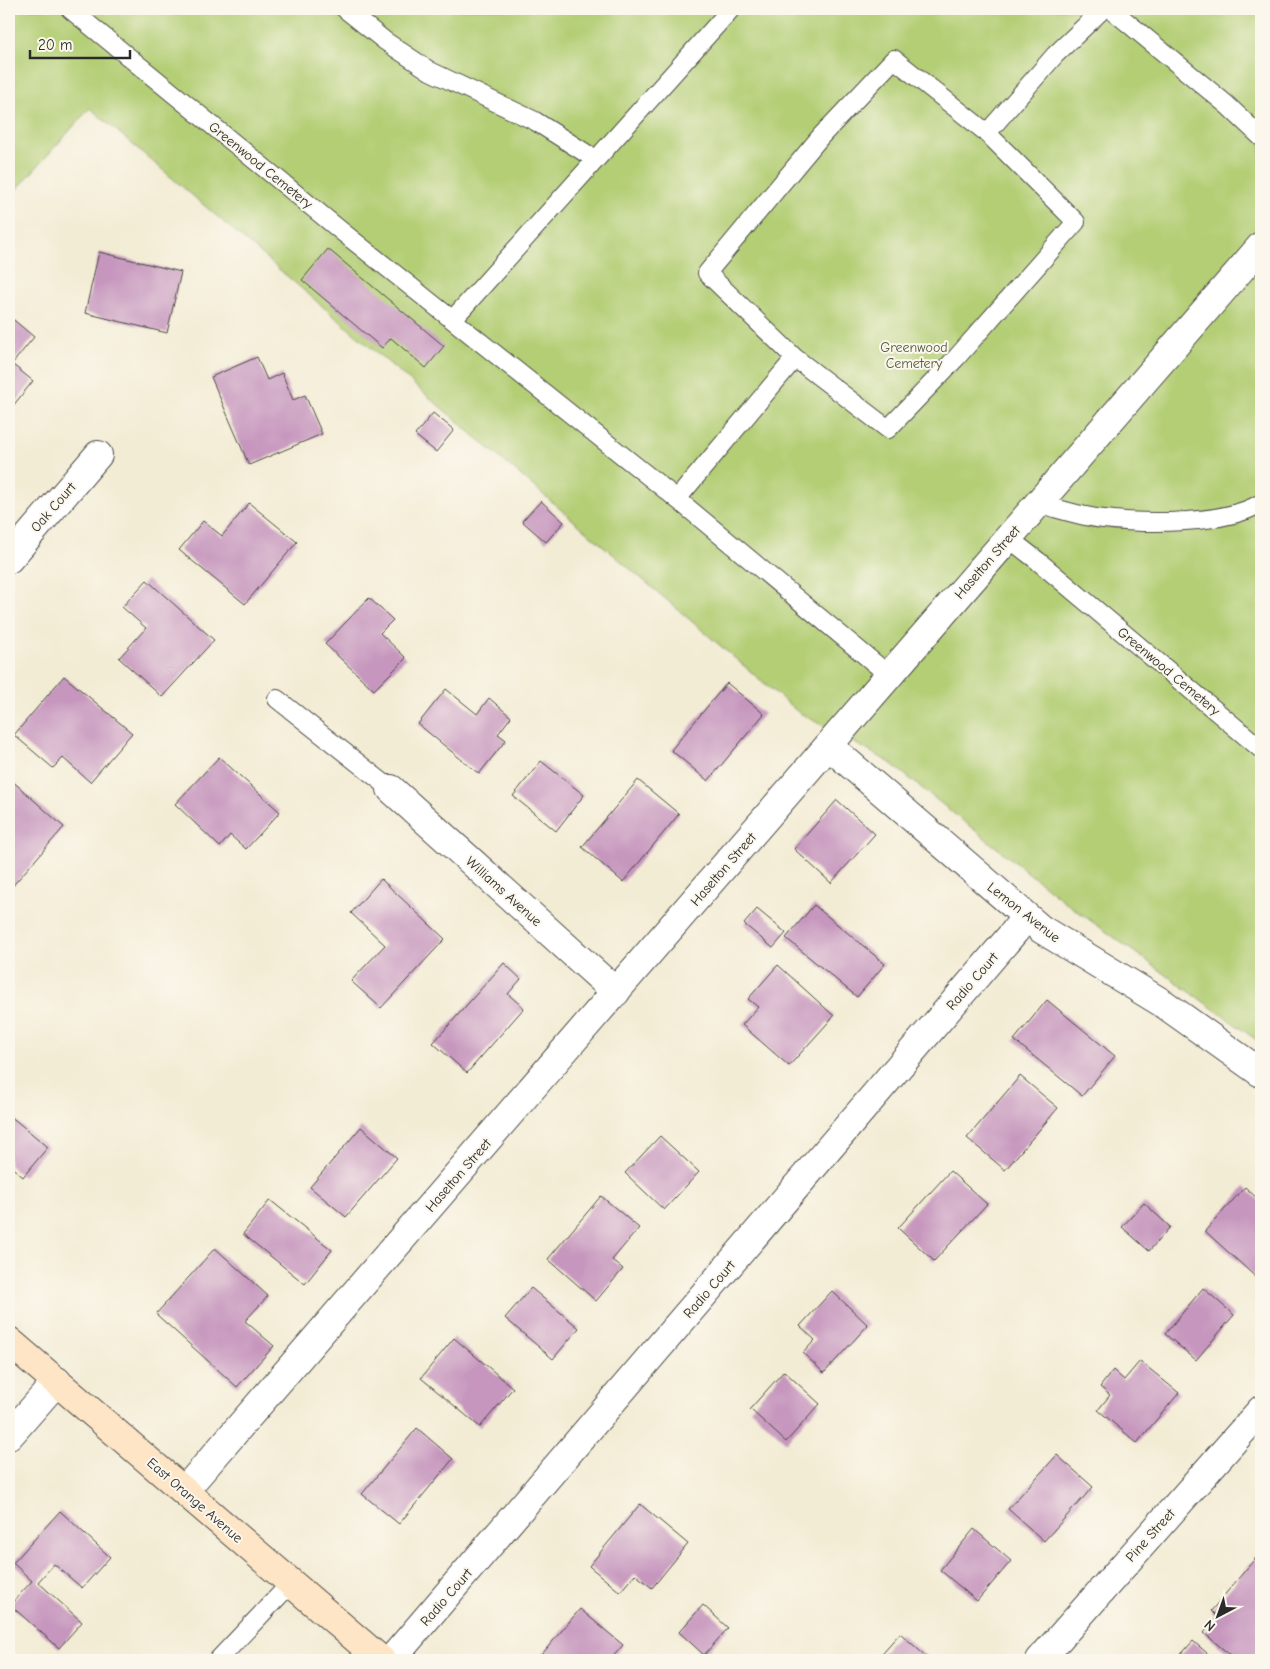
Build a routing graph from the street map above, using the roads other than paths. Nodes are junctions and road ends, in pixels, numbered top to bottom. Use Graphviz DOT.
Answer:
graph roads {
  1 [pos="70,9"];
  2 [pos="345,9"];
  3 [pos="731,9"];
  4 [pos="1103,9"];
  5 [pos="1111,9"];
  6 [pos="987,133"];
  7 [pos="1261,137"];
  8 [pos="595,159"];
  9 [pos="1261,246"];
  10 [pos="453,320"];
  11 [pos="795,358"];
  12 [pos="98,455"];
  13 [pos="677,499"];
  14 [pos="1037,503"];
  15 [pos="1259,508"];
  16 [pos="1007,537"];
  17 [pos="9,559"];
  18 [pos="890,676"];
  19 [pos="277,700"];
  20 [pos="829,746"];
  21 [pos="1261,749"];
  22 [pos="391,789"];
  23 [pos="1025,917"];
  24 [pos="616,992"];
  25 [pos="1261,1073"];
  26 [pos="9,1340"];
  27 [pos="56,1382"];
  28 [pos="1261,1410"];
  29 [pos="9,1436"];
  30 [pos="184,1491"];
  31 [pos="291,1583"];
  32 [pos="218,1660"];
  33 [pos="380,1660"];
  34 [pos="391,1660"];
  35 [pos="1040,1660"];
  1 -- 10 [label="lane, Greenwood Cemetery"];
  2 -- 8 [label="lane"];
  3 -- 8 [label="lane"];
  4 -- 6 [label="lane"];
  5 -- 7 [label="lane"];
  6 -- 11 [label="lane"];
  6 -- 11 [label="lane"];
  8 -- 10 [label="lane"];
  9 -- 14 [label="street, Haselton Street"];
  10 -- 13 [label="lane, Greenwood Cemetery"];
  11 -- 13 [label="lane"];
  12 -- 17 [label="street, Oak Court"];
  13 -- 18 [label="lane, Greenwood Cemetery"];
  14 -- 15 [label="lane"];
  14 -- 16 [label="street, Haselton Street"];
  16 -- 18 [label="street, Haselton Street"];
  16 -- 21 [label="lane, Greenwood Cemetery"];
  18 -- 20 [label="street, Haselton Street"];
  19 -- 22 [label="lane"];
  20 -- 23 [label="street, Lemon Avenue"];
  20 -- 24 [label="street, Haselton Street"];
  22 -- 24 [label="street, Williams Avenue"];
  23 -- 25 [label="street, Lemon Avenue"];
  23 -- 34 [label="street, Radio Court"];
  24 -- 30 [label="street, Haselton Street"];
  26 -- 27 [label="main road, East Orange Avenue"];
  27 -- 29 [label="street"];
  27 -- 30 [label="main road, East Orange Avenue"];
  28 -- 35 [label="street, Pine Street"];
  30 -- 31 [label="main road, East Orange Avenue"];
  31 -- 32 [label="lane"];
  31 -- 33 [label="main road, East Orange Avenue"];
}
